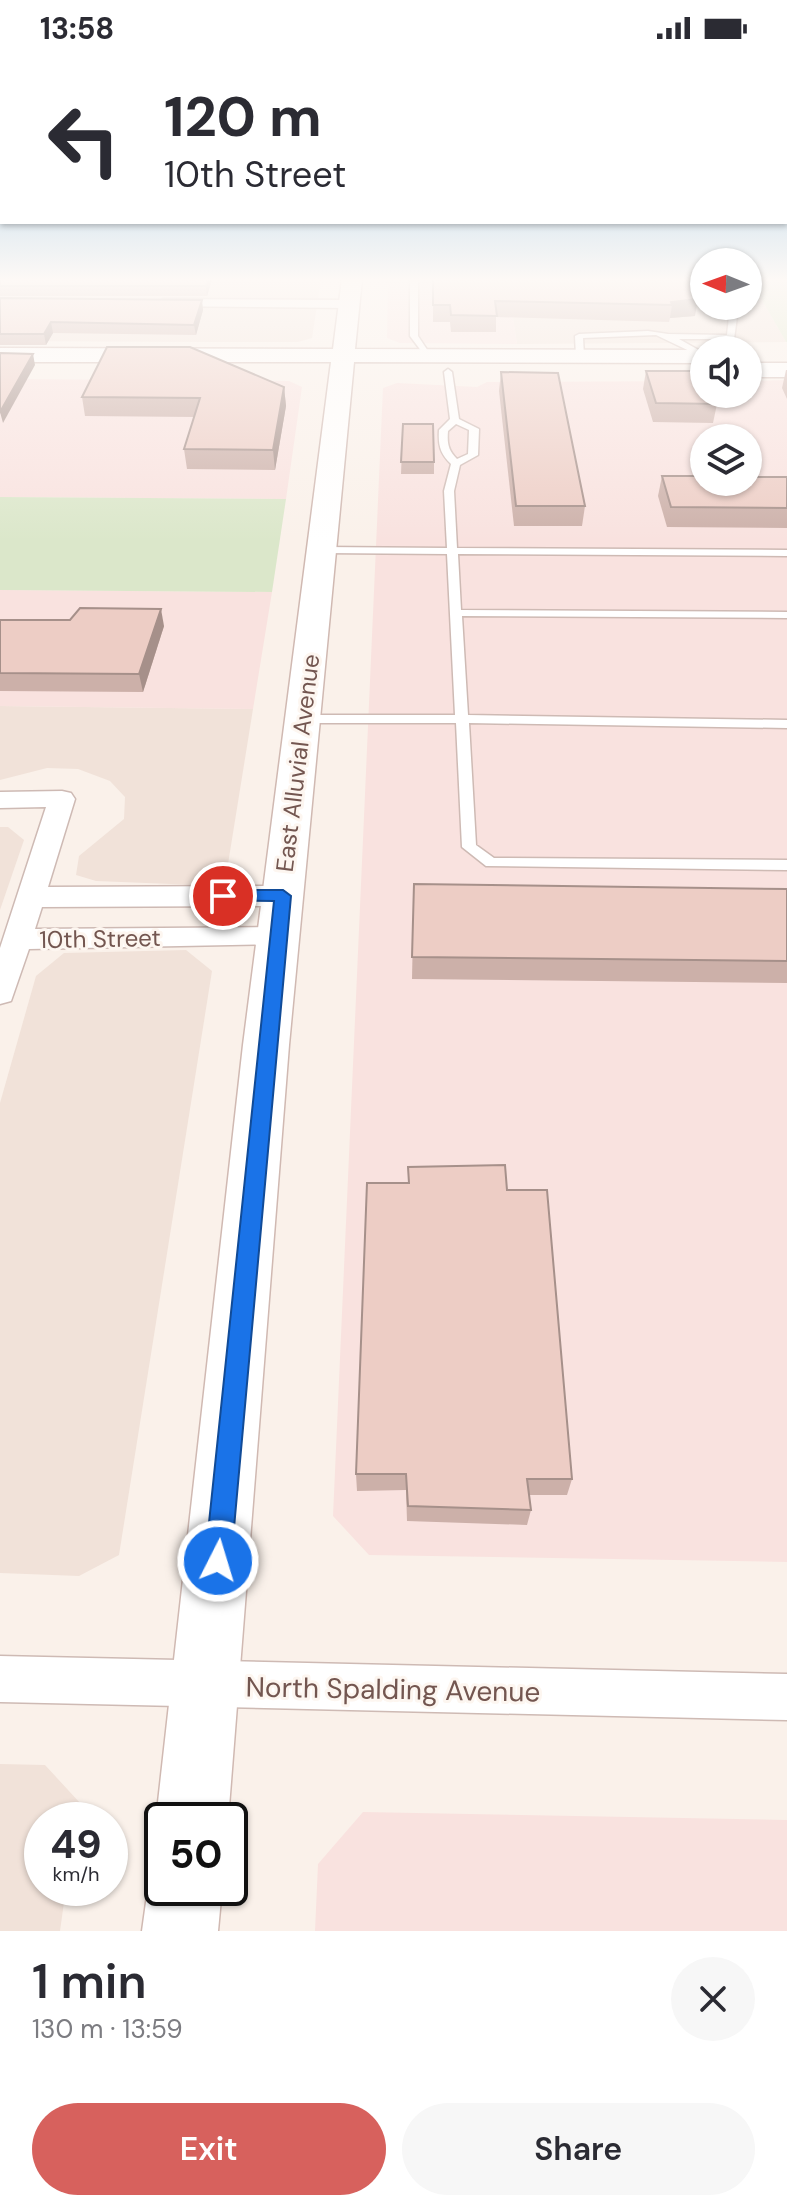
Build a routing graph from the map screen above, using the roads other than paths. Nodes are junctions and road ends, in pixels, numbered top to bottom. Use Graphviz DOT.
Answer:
graph roads {
  1 [pos="241,366"];
  2 [pos="344,366"];
  3 [pos="439,366"];
  4 [pos="505,366"];
  5 [pos="0,370"];
  6 [pos="762,370"];
  7 [pos="787,370"];
  8 [pos="690,371"];
  9 [pos="455,420"];
  10 [pos="456,463"];
  11 [pos="323,550"];
  12 [pos="453,550"];
  13 [pos="787,553"];
  14 [pos="456,613"];
  15 [pos="787,615"];
  16 [pos="302,719"];
  17 [pos="462,719"];
  18 [pos="787,724"];
  19 [pos="0,800"];
  20 [pos="787,865"];
  21 [pos="30,897"];
  22 [pos="280,916"];
  23 [pos="17,939"];
  24 [pos="0,993"];
  25 [pos="0,1679"];
  26 [pos="207,1685"];
  27 [pos="787,1697"];
  28 [pos="194,1802"];
  29 [pos="183,1906"];
  30 [pos="180,1931"];
  1 -- 5 [label="main road"];
  2 -- 11 [label="main road, East Alluvial Avenue"];
  3 -- 9 [label="lane"];
  4 -- 8 [label="main road"];
  6 -- 7 [label="main road"];
  9 -- 10 [label="lane"];
  9 -- 10 [label="lane"];
  10 -- 12 [label="lane"];
  11 -- 12 [label="lane"];
  11 -- 16 [label="main road, East Alluvial Avenue"];
  12 -- 13 [label="lane"];
  12 -- 14 [label="lane"];
  14 -- 15 [label="lane"];
  14 -- 17 [label="lane"];
  16 -- 17 [label="lane"];
  16 -- 22 [label="main road, East Alluvial Avenue"];
  17 -- 18 [label="lane"];
  17 -- 20 [label="lane"];
  19 -- 21 [label="street"];
  21 -- 22 [label="street, 10th Street"];
  21 -- 23 [label="street"];
  22 -- 23 [label="street, 10th Street"];
  22 -- 26 [label="main road, East Alluvial Avenue"];
  23 -- 24 [label="street"];
  25 -- 26 [label="street, North Spalding Avenue"];
  26 -- 27 [label="street, North Spalding Avenue"];
  26 -- 28 [label="main road, East Alluvial Avenue"];
  29 -- 30 [label="main road"];
}
